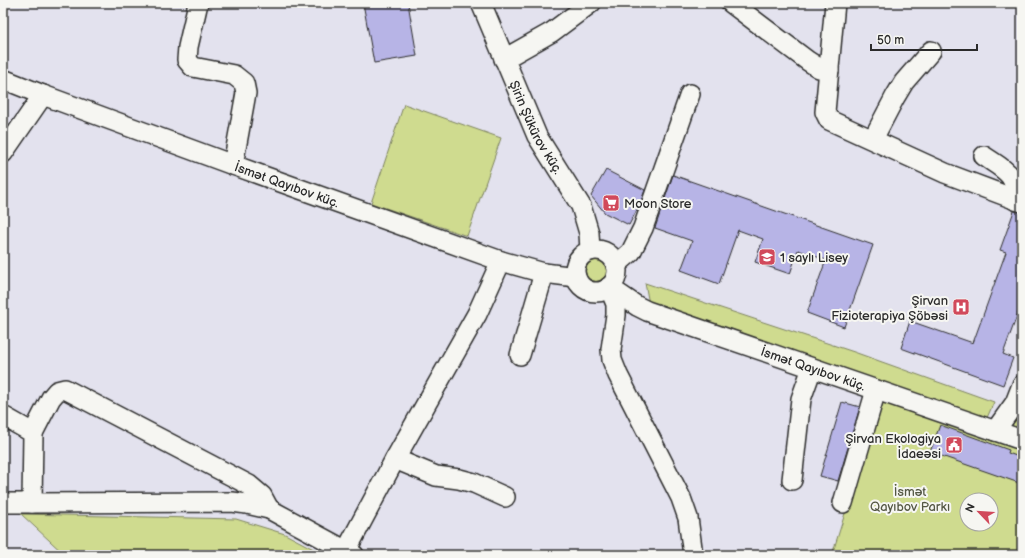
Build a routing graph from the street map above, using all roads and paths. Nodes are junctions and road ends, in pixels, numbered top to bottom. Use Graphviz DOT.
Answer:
graph roads {
  1 [pos="198,3"];
  2 [pos="481,3"];
  3 [pos="591,3"];
  4 [pos="731,3"];
  5 [pos="835,3"];
  6 [pos="932,52"];
  7 [pos="504,59"];
  8 [pos="829,70"];
  9 [pos="3,79"];
  10 [pos="690,94"];
  11 [pos="43,95"];
  12 [pos="873,139"];
  13 [pos="3,153"];
  14 [pos="984,156"];
  15 [pos="234,165"];
  16 [pos="1018,201"];
  17 [pos="590,251"];
  18 [pos="501,261"];
  19 [pos="616,264"];
  20 [pos="544,274"];
  21 [pos="576,277"];
  22 [pos="609,287"];
  23 [pos="520,355"];
  24 [pos="812,368"];
  25 [pos="1022,385"];
  26 [pos="876,390"];
  27 [pos="1019,404"];
  28 [pos="3,416"];
  29 [pos="995,431"];
  30 [pos="33,433"];
  31 [pos="1022,440"];
  32 [pos="395,460"];
  33 [pos="792,480"];
  34 [pos="505,497"];
  35 [pos="3,503"];
  36 [pos="843,503"];
  37 [pos="32,504"];
  38 [pos="269,509"];
  39 [pos="350,553"];
  40 [pos="693,555"];
  1 -- 15 [label="street"];
  2 -- 7 [label="street, Şirin Şükürov küç."];
  3 -- 7 [label="street"];
  4 -- 8 [label="street"];
  5 -- 8 [label="street"];
  6 -- 12 [label="street"];
  7 -- 17 [label="street, Şirin Şükürov küç."];
  8 -- 12 [label="street"];
  9 -- 11 [label="street, İsmət Qayıbov küç."];
  10 -- 19 [label="street"];
  11 -- 13 [label="street"];
  11 -- 15 [label="street, İsmət Qayıbov küç."];
  12 -- 16 [label="street"];
  14 -- 16 [label="street"];
  15 -- 18 [label="street, İsmət Qayıbov küç."];
  17 -- 19 [label="street"];
  17 -- 21 [label="street"];
  18 -- 20 [label="street, İsmət Qayıbov küç."];
  18 -- 32 [label="street"];
  19 -- 22 [label="street"];
  20 -- 21 [label="street, İsmət Qayıbov küç."];
  20 -- 23 [label="street"];
  21 -- 22 [label="street"];
  22 -- 24 [label="street, İsmət Qayıbov küç."];
  22 -- 40 [label="street"];
  24 -- 26 [label="street, İsmət Qayıbov küç."];
  24 -- 33 [label="street"];
  25 -- 27 [label="street"];
  26 -- 29 [label="street, İsmət Qayıbov küç."];
  26 -- 36 [label="street"];
  27 -- 29 [label="street"];
  28 -- 30 [label="street"];
  29 -- 31 [label="street, İsmət Qayıbov küç."];
  30 -- 37 [label="street"];
  30 -- 38 [label="street"];
  32 -- 34 [label="street"];
  32 -- 39 [label="street"];
  35 -- 37 [label="street"];
  37 -- 38 [label="street"];
  38 -- 39 [label="street"];
}
